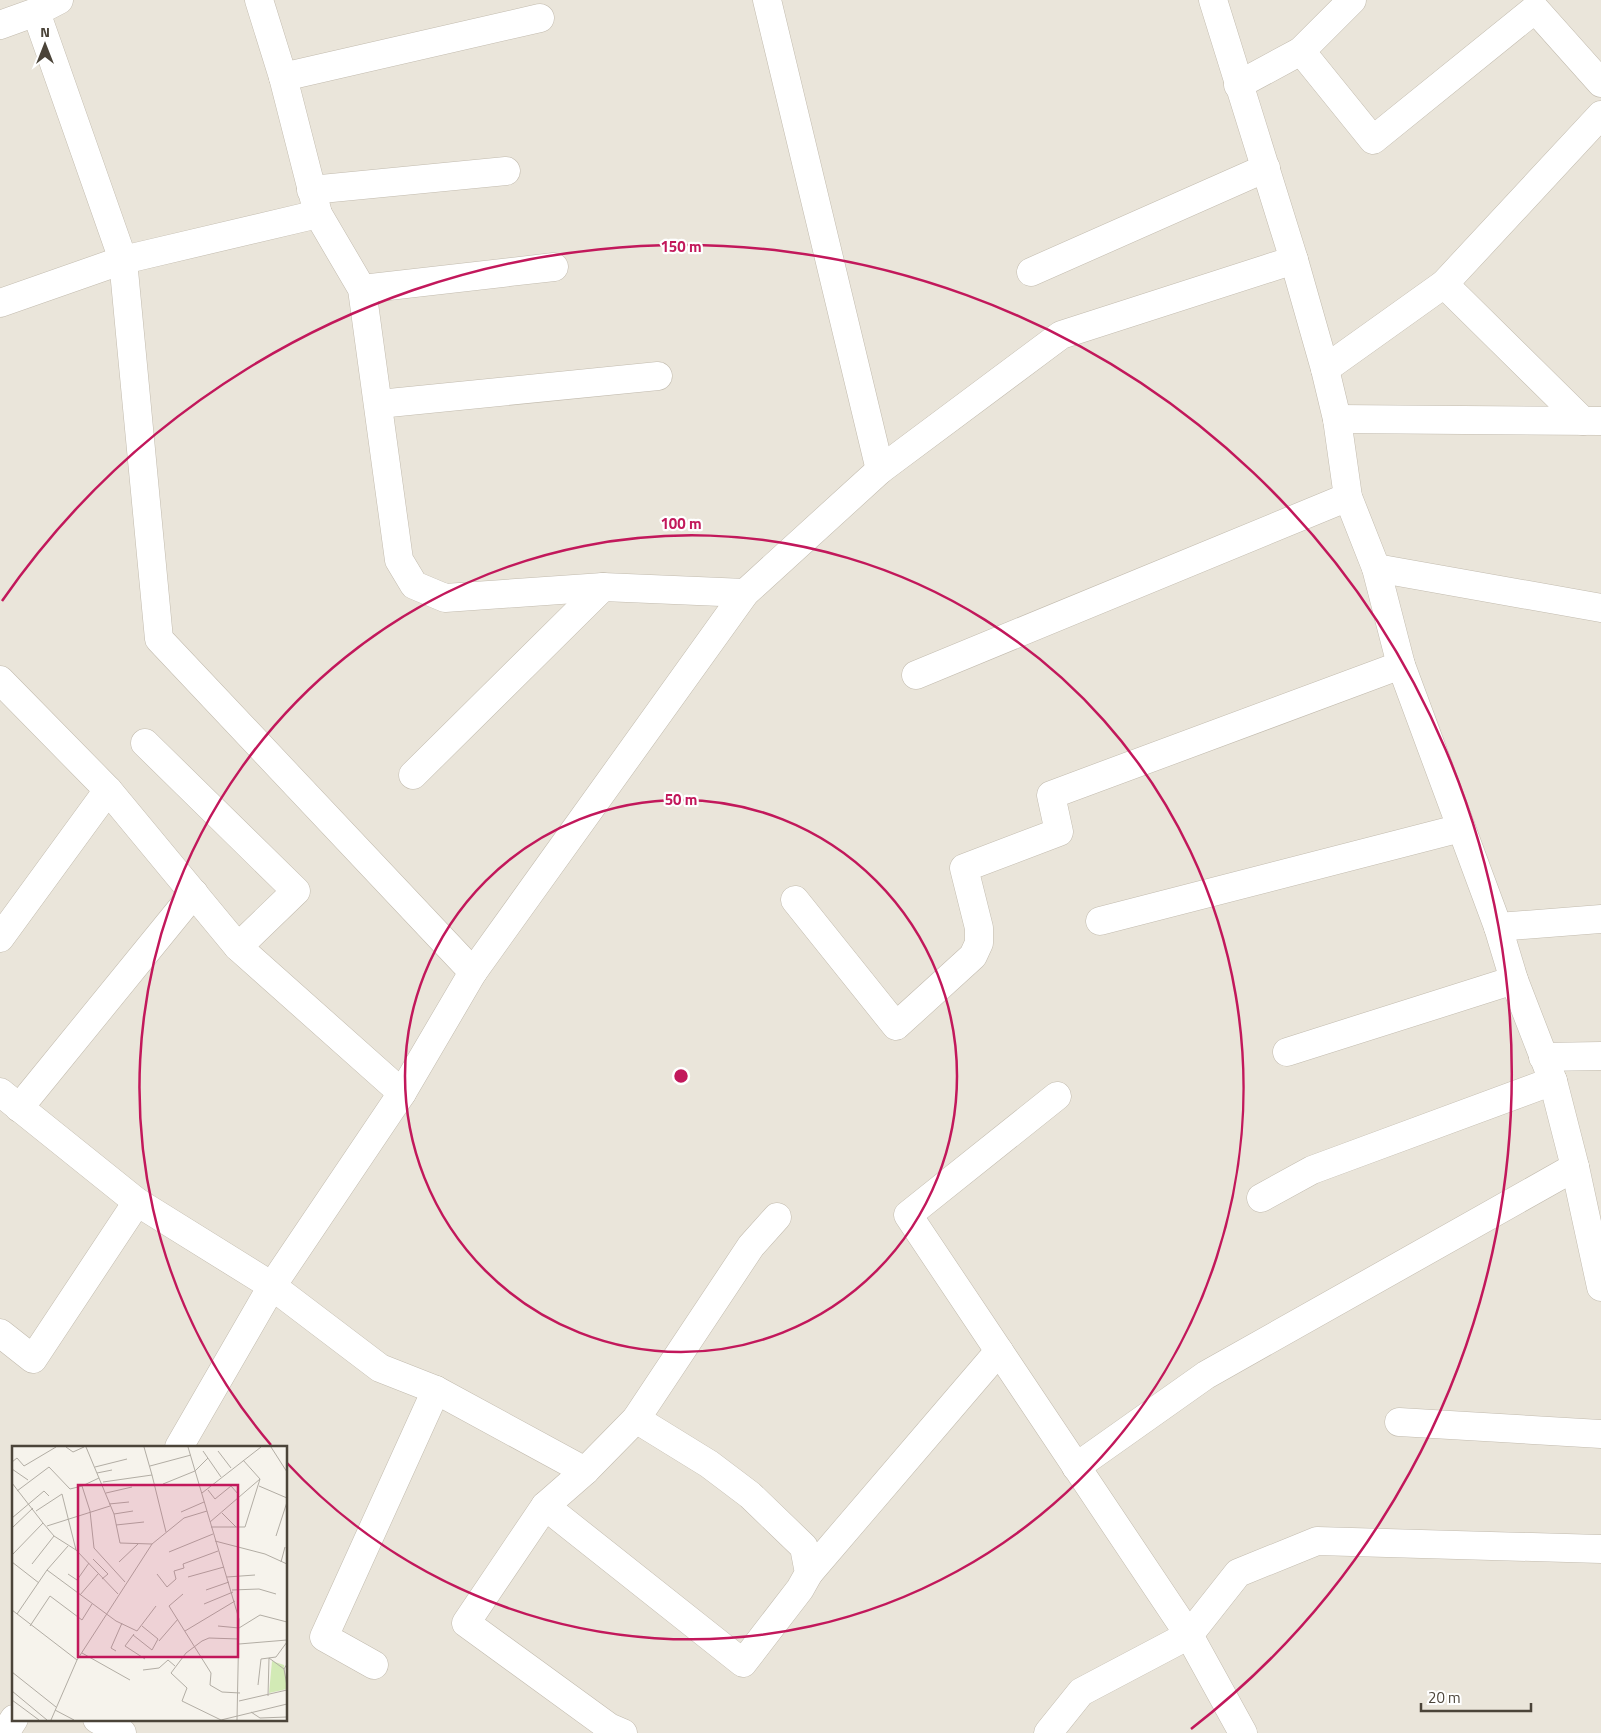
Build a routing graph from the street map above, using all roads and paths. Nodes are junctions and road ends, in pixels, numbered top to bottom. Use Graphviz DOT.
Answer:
graph roads {
  1 [pos="259,0"];
  2 [pos="767,0"];
  3 [pos="1213,0"];
  4 [pos="1352,0"];
  5 [pos="48,6"];
  6 [pos="540,18"];
  7 [pos="0,25"];
  8 [pos="1301,51"];
  9 [pos="282,77"];
  10 [pos="1601,83"];
  11 [pos="1238,85"];
  12 [pos="1601,115"];
  13 [pos="1266,168"];
  14 [pos="506,171"];
  15 [pos="314,202"];
  16 [pos="123,260"];
  17 [pos="1294,260"];
  18 [pos="554,267"];
  19 [pos="1031,272"];
  20 [pos="1444,284"];
  21 [pos="362,289"];
  22 [pos="0,303"];
  23 [pos="1325,369"];
  24 [pos="658,376"];
  25 [pos="379,404"];
  26 [pos="1337,419"];
  27 [pos="1592,421"];
  28 [pos="880,470"];
  29 [pos="1348,497"];
  30 [pos="1376,568"];
  31 [pos="604,587"];
  32 [pos="745,593"];
  33 [pos="1601,608"];
  34 [pos="1402,665"];
  35 [pos="916,675"];
  36 [pos="0,680"];
  37 [pos="146,743"];
  38 [pos="413,774"];
  39 [pos="108,790"];
  40 [pos="1461,828"];
  41 [pos="194,893"];
  42 [pos="795,900"];
  43 [pos="1601,919"];
  44 [pos="1100,922"];
  45 [pos="1498,927"];
  46 [pos="0,938"];
  47 [pos="238,946"];
  48 [pos="474,972"];
  49 [pos="1514,980"];
  50 [pos="1287,1052"];
  51 [pos="1601,1056"];
  52 [pos="1548,1069"];
  53 [pos="402,1094"];
  54 [pos="1057,1096"];
  55 [pos="10,1100"];
  56 [pos="1575,1167"];
  57 [pos="1261,1198"];
  58 [pos="137,1202"];
  59 [pos="777,1217"];
  60 [pos="272,1286"];
  61 [pos="1601,1287"];
  62 [pos="0,1333"];
  63 [pos="999,1351"];
  64 [pos="436,1390"];
  65 [pos="636,1419"];
  66 [pos="1399,1422"];
  67 [pos="1601,1434"];
  68 [pos="180,1446"];
  69 [pos="1076,1467"];
  70 [pos="585,1471"];
  71 [pos="545,1506"];
  72 [pos="1601,1549"];
  73 [pos="809,1573"];
  74 [pos="1189,1635"];
  75 [pos="374,1665"];
  76 [pos="13,1720"];
  77 [pos="99,1720"];
  78 [pos="5,1733"];
  79 [pos="122,1733"];
  80 [pos="624,1733"];
  81 [pos="1048,1733"];
  82 [pos="1243,1733"];
  1 -- 9 [label="street"];
  2 -- 28 [label="street"];
  3 -- 11 [label="street"];
  4 -- 8 [label="street"];
  5 -- 7 [label="street"];
  5 -- 16 [label="street"];
  6 -- 9 [label="street"];
  8 -- 10 [label="street"];
  8 -- 11 [label="street"];
  9 -- 15 [label="street"];
  11 -- 13 [label="street"];
  12 -- 20 [label="street"];
  13 -- 17 [label="street"];
  13 -- 19 [label="street"];
  14 -- 15 [label="street"];
  15 -- 16 [label="street"];
  15 -- 21 [label="street"];
  16 -- 22 [label="street"];
  16 -- 48 [label="street"];
  17 -- 23 [label="street"];
  17 -- 28 [label="street"];
  18 -- 21 [label="street"];
  20 -- 23 [label="street"];
  20 -- 27 [label="street"];
  21 -- 25 [label="street"];
  23 -- 26 [label="street"];
  24 -- 25 [label="street"];
  25 -- 31 [label="street"];
  26 -- 27 [label="street"];
  26 -- 29 [label="street"];
  28 -- 32 [label="street"];
  29 -- 30 [label="street"];
  29 -- 35 [label="street"];
  30 -- 33 [label="street"];
  30 -- 34 [label="street"];
  31 -- 32 [label="street"];
  31 -- 38 [label="street"];
  32 -- 48 [label="street"];
  34 -- 40 [label="street"];
  34 -- 42 [label="street"];
  36 -- 39 [label="street"];
  37 -- 47 [label="street"];
  39 -- 41 [label="street"];
  39 -- 46 [label="street"];
  40 -- 44 [label="street"];
  40 -- 45 [label="street"];
  41 -- 47 [label="street"];
  41 -- 55 [label="street"];
  43 -- 45 [label="street"];
  45 -- 49 [label="street"];
  47 -- 53 [label="street"];
  48 -- 53 [label="street"];
  49 -- 50 [label="street"];
  49 -- 52 [label="street"];
  51 -- 52 [label="street"];
  52 -- 56 [label="street"];
  52 -- 57 [label="street"];
  53 -- 60 [label="street"];
  54 -- 63 [label="street"];
  55 -- 58 [label="street"];
  56 -- 61 [label="street"];
  56 -- 69 [label="street"];
  58 -- 60 [label="street"];
  58 -- 62 [label="street"];
  59 -- 65 [label="street"];
  60 -- 64 [label="street"];
  60 -- 68 [label="street"];
  63 -- 69 [label="street"];
  63 -- 73 [label="street"];
  64 -- 70 [label="street"];
  64 -- 75 [label="street"];
  65 -- 70 [label="street"];
  65 -- 73 [label="street"];
  66 -- 67 [label="street"];
  69 -- 74 [label="street"];
  70 -- 71 [label="street"];
  71 -- 73 [label="street"];
  71 -- 80 [label="street"];
  72 -- 74 [label="street"];
  74 -- 81 [label="street"];
  74 -- 82 [label="street"];
  76 -- 78 [label="street"];
  77 -- 79 [label="street"];
}
